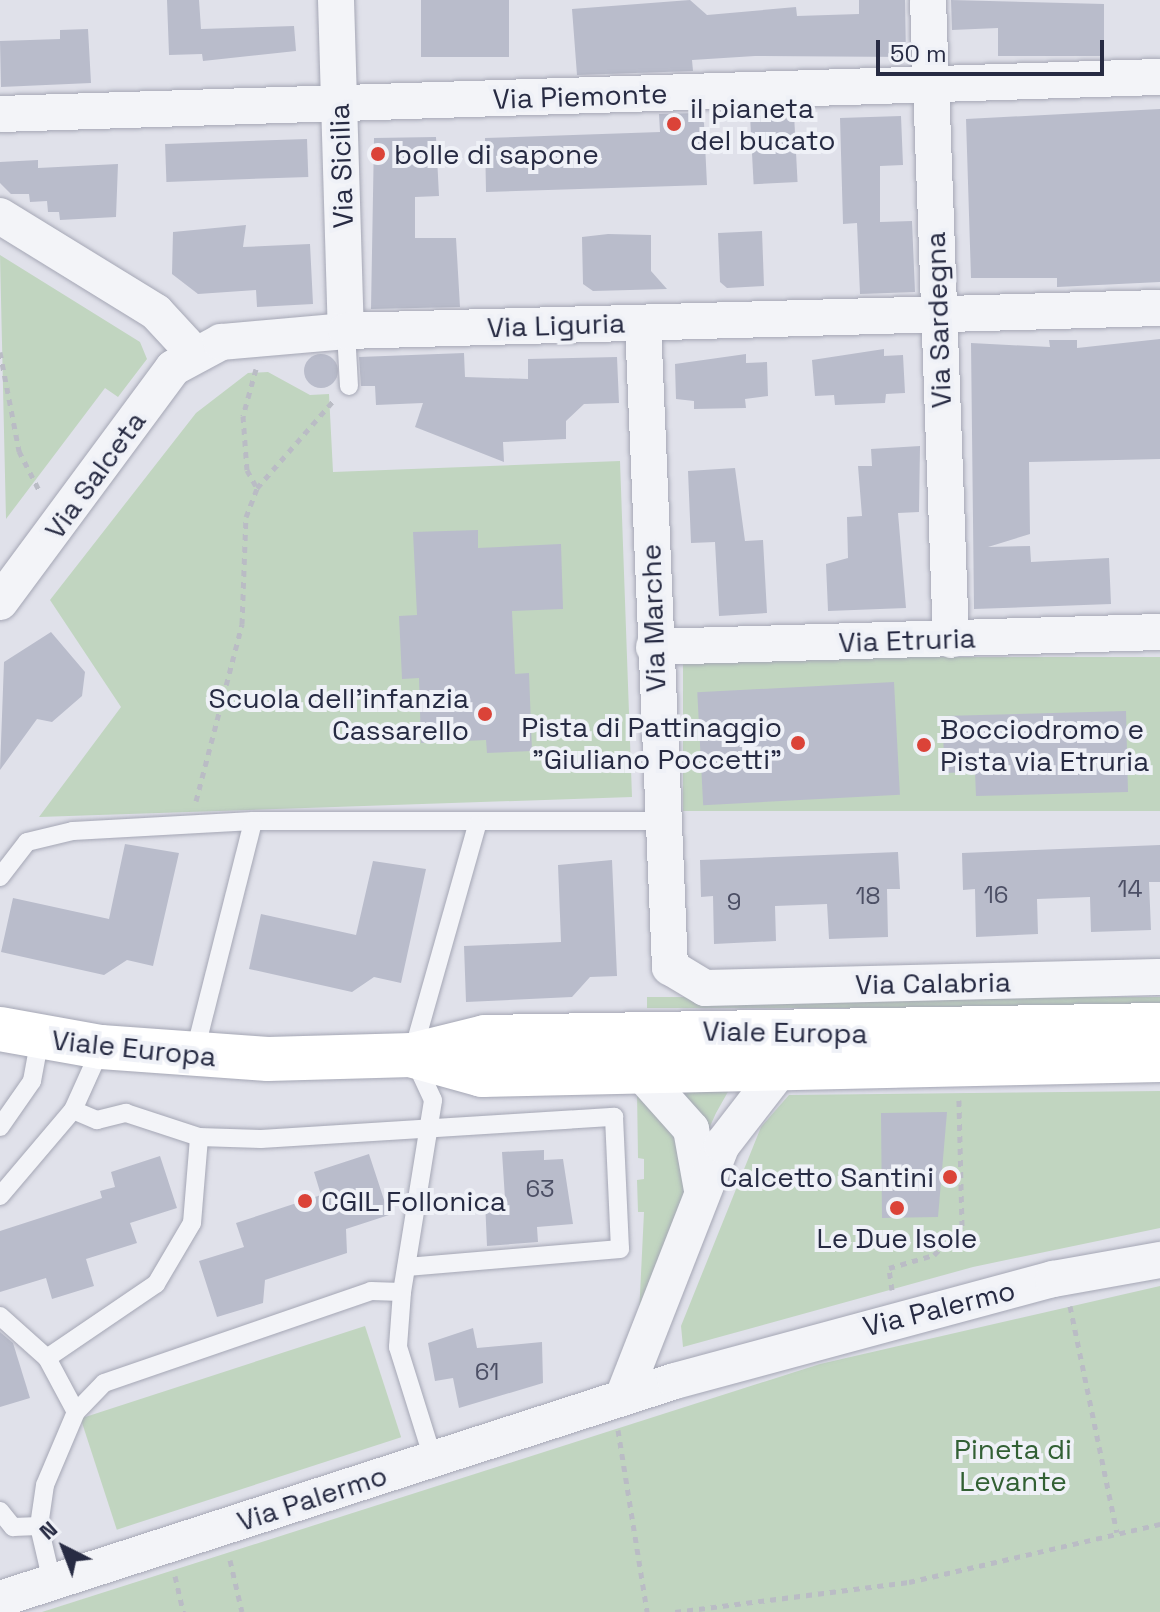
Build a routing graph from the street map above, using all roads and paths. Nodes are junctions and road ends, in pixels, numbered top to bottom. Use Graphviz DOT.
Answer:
graph roads {
  1 [pos="336,0"];
  2 [pos="928,0"];
  3 [pos="1160,77"];
  4 [pos="932,86"];
  5 [pos="339,102"];
  6 [pos="0,114"];
  7 [pos="0,216"];
  8 [pos="1160,308"];
  9 [pos="937,316"];
  10 [pos="643,323"];
  11 [pos="346,331"];
  12 [pos="255,336"];
  13 [pos="0,352"];
  14 [pos="193,352"];
  15 [pos="349,386"];
  16 [pos="257,488"];
  17 [pos="53,532"];
  18 [pos="0,602"];
  19 [pos="1160,632"];
  20 [pos="951,640"];
  21 [pos="654,647"];
  22 [pos="253,821"];
  23 [pos="661,821"];
  24 [pos="196,824"];
  25 [pos="477,825"];
  26 [pos="0,877"];
  27 [pos="1160,977"];
  28 [pos="705,988"];
  29 [pos="1160,1025"];
  30 [pos="20,1034"];
  31 [pos="835,1035"];
  32 [pos="101,1047"];
  33 [pos="412,1055"];
  34 [pos="193,1057"];
  35 [pos="1160,1060"];
  36 [pos="774,1071"];
  37 [pos="641,1073"];
  38 [pos="958,1093"];
  39 [pos="73,1110"];
  40 [pos="0,1127"];
  41 [pos="430,1127"];
  42 [pos="199,1137"];
  43 [pos="703,1195"];
  44 [pos="0,1196"];
  45 [pos="1160,1260"];
  46 [pos="407,1267"];
  47 [pos="1065,1277"];
  48 [pos="892,1289"];
  49 [pos="402,1292"];
  50 [pos="0,1316"];
  51 [pos="648,1336"];
  52 [pos="47,1358"];
  53 [pos="675,1381"];
  54 [pos="618,1399"];
  55 [pos="76,1412"];
  56 [pos="433,1459"];
  57 [pos="0,1511"];
  58 [pos="1160,1524"];
  59 [pos="39,1526"];
  60 [pos="222,1527"];
  61 [pos="1117,1532"];
  62 [pos="172,1568"];
  63 [pos="52,1582"];
  64 [pos="0,1599"];
  65 [pos="183,1612"];
  66 [pos="242,1612"];
  67 [pos="647,1612"];
  68 [pos="675,1612"];
  1 -- 5 [label="street, Via Sicilia"];
  2 -- 4 [label="street, Via Sardegna"];
  3 -- 4 [label="street, Via Piemonte"];
  4 -- 5 [label="street, Via Piemonte"];
  4 -- 9 [label="street, Via Sardegna"];
  5 -- 6 [label="street, Via Piemonte"];
  5 -- 11 [label="street, Via Sicilia"];
  7 -- 14 [label="street"];
  8 -- 9 [label="street, Via Liguria"];
  9 -- 10 [label="street, Via Liguria"];
  9 -- 20 [label="street, Via Sardegna"];
  10 -- 11 [label="street, Via Liguria"];
  10 -- 21 [label="street, Via Marche"];
  11 -- 12 [label="street, Via Liguria"];
  11 -- 15 [label="lane"];
  12 -- 14 [label="street, Via Liguria"];
  12 -- 16 [label="path"];
  13 -- 17 [label="path"];
  14 -- 17 [label="street, Via Salceta"];
  15 -- 16 [label="path"];
  16 -- 24 [label="path"];
  17 -- 18 [label="street, Via Salceta"];
  19 -- 20 [label="street, Via Etruria"];
  20 -- 21 [label="street, Via Etruria"];
  21 -- 23 [label="street, Via Marche"];
  22 -- 24 [label="lane"];
  22 -- 25 [label="lane"];
  22 -- 34 [label="lane"];
  23 -- 25 [label="lane"];
  23 -- 28 [label="street, Via Marche"];
  24 -- 26 [label="lane"];
  25 -- 33 [label="lane"];
  27 -- 28 [label="street, Via Calabria"];
  29 -- 31 [label="main road, Viale Europa"];
  30 -- 32 [label="main road, Viale Europa"];
  30 -- 40 [label="lane"];
  31 -- 33 [label="main road, Viale Europa"];
  31 -- 36 [label="street"];
  32 -- 34 [label="main road, Viale Europa"];
  32 -- 39 [label="lane"];
  33 -- 34 [label="main road, Viale Europa"];
  33 -- 37 [label="main road, Viale Europa"];
  33 -- 41 [label="lane"];
  35 -- 36 [label="main road, Viale Europa"];
  36 -- 37 [label="main road, Viale Europa"];
  36 -- 43 [label="street"];
  37 -- 43 [label="street"];
  38 -- 48 [label="path"];
  39 -- 42 [label="lane"];
  39 -- 44 [label="lane"];
  41 -- 42 [label="lane"];
  41 -- 46 [label="lane"];
  41 -- 46 [label="lane"];
  42 -- 52 [label="lane"];
  43 -- 51 [label="street"];
  45 -- 47 [label="street, Via Palermo"];
  46 -- 49 [label="lane"];
  47 -- 53 [label="street, Via Palermo"];
  47 -- 61 [label="path"];
  49 -- 55 [label="lane"];
  49 -- 56 [label="lane"];
  50 -- 52 [label="lane"];
  51 -- 53 [label="street"];
  51 -- 54 [label="street"];
  52 -- 55 [label="lane"];
  53 -- 54 [label="street, Via Palermo"];
  54 -- 56 [label="street, Via Palermo"];
  54 -- 67 [label="path"];
  55 -- 59 [label="lane"];
  56 -- 60 [label="street, Via Palermo"];
  57 -- 59 [label="lane"];
  58 -- 61 [label="path"];
  59 -- 63 [label="lane"];
  60 -- 63 [label="street, Via Palermo"];
  60 -- 66 [label="path"];
  61 -- 68 [label="path"];
  62 -- 65 [label="path"];
  63 -- 64 [label="street, Via Palermo"];
}
